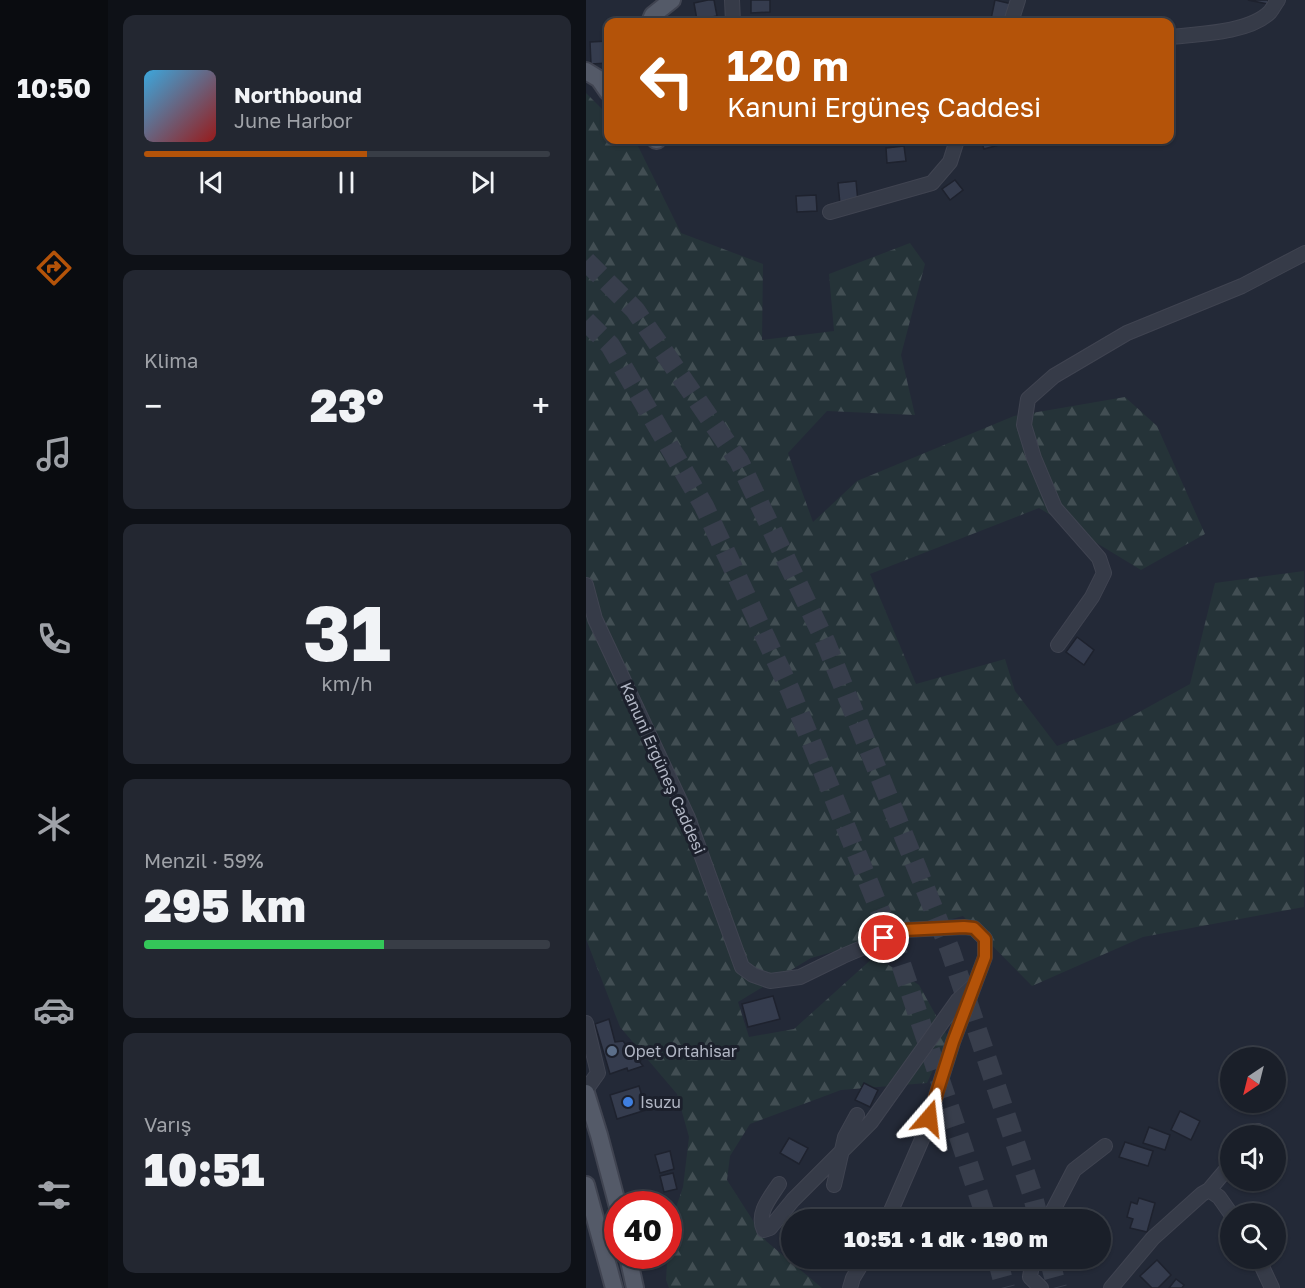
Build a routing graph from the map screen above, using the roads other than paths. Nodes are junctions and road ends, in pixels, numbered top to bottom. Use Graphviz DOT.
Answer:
graph roads {
  1 [pos="672,0"];
  2 [pos="732,0"];
  3 [pos="1018,0"];
  4 [pos="1278,0"];
  5 [pos="652,18"];
  6 [pos="733,18"];
  7 [pos="1012,18"];
  8 [pos="1174,37"];
  9 [pos="586,70"];
  10 [pos="604,86"];
  11 [pos="956,144"];
  12 [pos="830,212"];
  13 [pos="1304,253"];
  14 [pos="586,585"];
  15 [pos="1058,645"];
  16 [pos="974,985"];
  17 [pos="586,1023"];
  18 [pos="586,1092"];
  19 [pos="857,1115"];
  20 [pos="1105,1146"];
  21 [pos="840,1152"];
  22 [pos="1220,1177"];
  23 [pos="779,1184"];
  24 [pos="586,1185"];
  25 [pos="834,1185"];
  26 [pos="1209,1190"];
  27 [pos="614,1191"];
  28 [pos="1223,1203"];
  29 [pos="892,1209"];
  30 [pos="1054,1209"];
  31 [pos="631,1269"];
  32 [pos="858,1269"];
  33 [pos="1263,1269"];
  34 [pos="1031,1283"];
  35 [pos="614,1288"];
  36 [pos="635,1288"];
  37 [pos="850,1288"];
  38 [pos="1041,1288"];
  39 [pos="1111,1288"];
  40 [pos="1272,1288"];
  1 -- 5 [label="main road"];
  2 -- 6 [label="street"];
  3 -- 7 [label="street"];
  4 -- 8 [label="street"];
  9 -- 10 [label="main road"];
  11 -- 12 [label="street"];
  13 -- 15 [label="street"];
  14 -- 16 [label="street, Kanuni Ergüneş Caddesi"];
  16 -- 21 [label="street"];
  16 -- 29 [label="street, Kanuni Ergüneş Caddesi"];
  17 -- 18 [label="street"];
  18 -- 27 [label="main road"];
  19 -- 21 [label="street"];
  20 -- 30 [label="street"];
  21 -- 23 [label="street"];
  21 -- 25 [label="street"];
  22 -- 26 [label="street"];
  24 -- 35 [label="main road"];
  26 -- 28 [label="street"];
  26 -- 39 [label="street"];
  31 -- 36 [label="main road"];
  32 -- 37 [label="street"];
  33 -- 40 [label="street"];
  34 -- 38 [label="street"];
}
